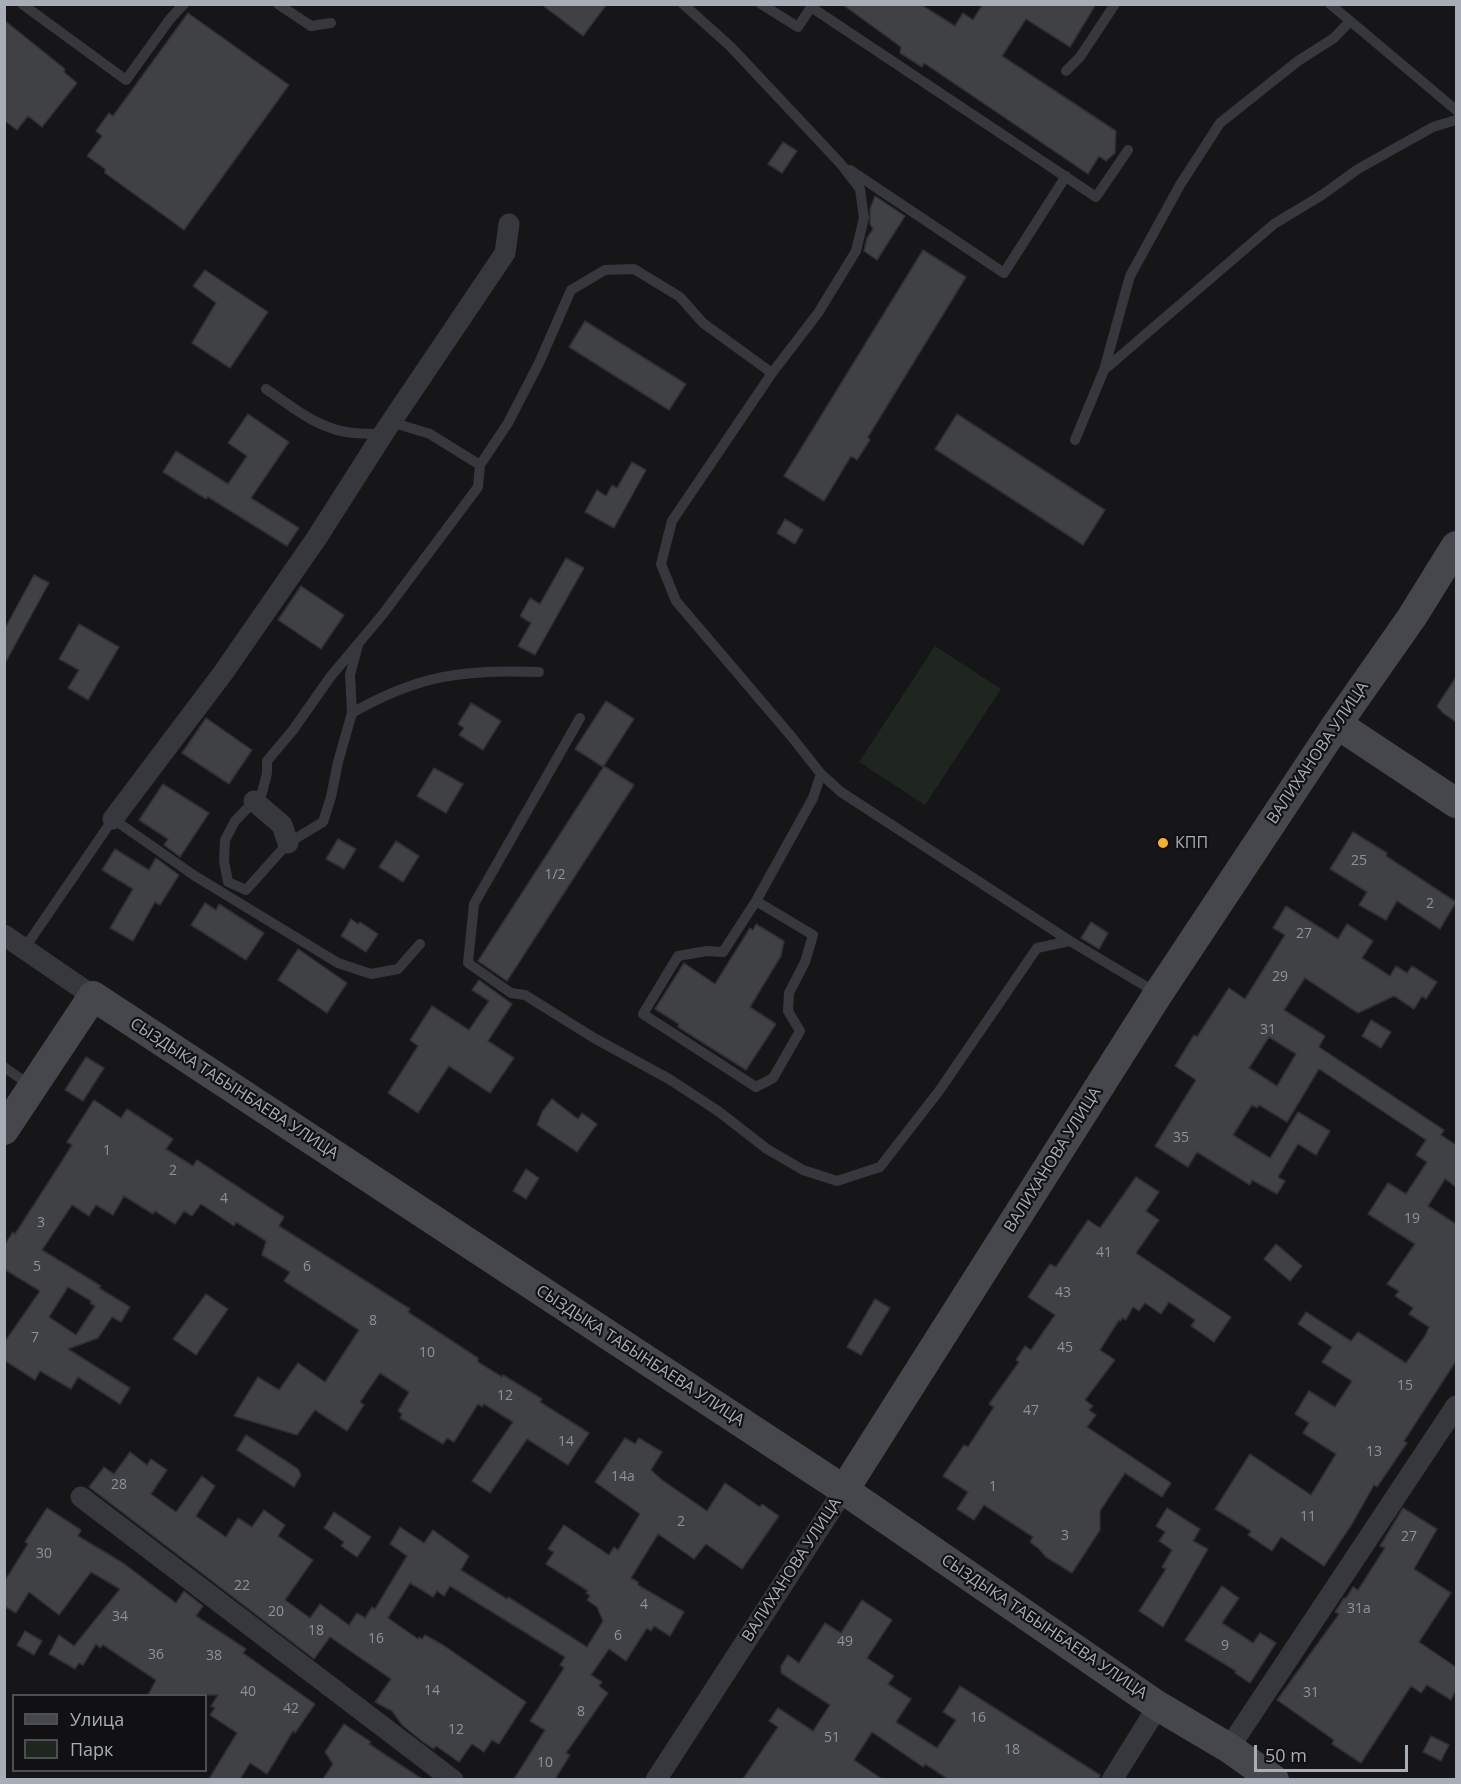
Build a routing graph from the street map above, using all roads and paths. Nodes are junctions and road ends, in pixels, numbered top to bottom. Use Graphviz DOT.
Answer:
graph roads {
  1 [pos="22,4"];
  2 [pos="184,4"];
  3 [pos="278,4"];
  4 [pos="683,4"];
  5 [pos="761,4"];
  6 [pos="1115,4"];
  7 [pos="1330,4"];
  8 [pos="812,6"];
  9 [pos="1350,21"];
  10 [pos="331,23"];
  11 [pos="1066,71"];
  12 [pos="1456,110"];
  13 [pos="1456,120"];
  14 [pos="1128,150"];
  15 [pos="840,163"];
  16 [pos="1066,176"];
  17 [pos="509,224"];
  18 [pos="1104,370"];
  19 [pos="772,373"];
  20 [pos="266,389"];
  21 [pos="387,428"];
  22 [pos="1075,440"];
  23 [pos="480,465"];
  24 [pos="1456,546"];
  25 [pos="358,645"];
  26 [pos="539,672"];
  27 [pos="352,713"];
  28 [pos="580,718"];
  29 [pos="1336,724"];
  30 [pos="821,774"];
  31 [pos="254,801"];
  32 [pos="1456,803"];
  33 [pos="113,819"];
  34 [pos="288,843"];
  35 [pos="228,882"];
  36 [pos="246,890"];
  37 [pos="227,896"];
  38 [pos="756,901"];
  39 [pos="240,904"];
  40 [pos="4,935"];
  41 [pos="1070,941"];
  42 [pos="420,944"];
  43 [pos="24,949"];
  44 [pos="1158,994"];
  45 [pos="93,996"];
  46 [pos="4,1067"];
  47 [pos="33,1087"];
  48 [pos="4,1130"];
  49 [pos="1456,1406"];
  50 [pos="844,1490"];
  51 [pos="81,1497"];
  52 [pos="1158,1706"];
  53 [pos="1229,1748"];
  54 [pos="453,1779"];
  55 [pos="656,1779"];
  56 [pos="1112,1779"];
  57 [pos="1274,1779"];
  1 -- 2 [label="lane"];
  3 -- 10 [label="lane"];
  4 -- 15 [label="lane"];
  5 -- 8 [label="lane"];
  6 -- 11 [label="lane"];
  7 -- 9 [label="lane"];
  8 -- 16 [label="lane"];
  9 -- 12 [label="lane"];
  9 -- 18 [label="lane"];
  13 -- 18 [label="lane"];
  14 -- 16 [label="lane"];
  15 -- 16 [label="lane"];
  15 -- 19 [label="lane"];
  17 -- 21 [label="street"];
  18 -- 22 [label="lane"];
  19 -- 23 [label="lane"];
  19 -- 30 [label="lane"];
  20 -- 21 [label="lane"];
  21 -- 23 [label="lane"];
  21 -- 33 [label="street"];
  23 -- 25 [label="lane"];
  24 -- 29 [label="street, ВАЛИХАНОВА УЛИЦА"];
  25 -- 27 [label="lane"];
  25 -- 31 [label="lane"];
  26 -- 27 [label="lane"];
  27 -- 34 [label="lane"];
  28 -- 41 [label="lane"];
  29 -- 32 [label="street"];
  29 -- 44 [label="street, ВАЛИХАНОВА УЛИЦА"];
  30 -- 38 [label="lane"];
  30 -- 41 [label="lane"];
  31 -- 34 [label="street"];
  31 -- 35 [label="lane"];
  33 -- 37 [label="lane"];
  33 -- 43 [label="lane"];
  34 -- 36 [label="lane"];
  35 -- 36 [label="lane"];
  35 -- 37 [label="lane"];
  36 -- 39 [label="lane"];
  37 -- 39 [label="lane"];
  38 -- 38 [label="lane"];
  39 -- 42 [label="lane"];
  40 -- 43 [label="street, СЫЗДЫКА ТАБЫНБАЕВА УЛИЦА"];
  41 -- 44 [label="lane"];
  43 -- 45 [label="street, СЫЗДЫКА ТАБЫНБАЕВА УЛИЦА"];
  44 -- 50 [label="street, ВАЛИХАНОВА УЛИЦА"];
  45 -- 47 [label="street"];
  45 -- 50 [label="street, СЫЗДЫКА ТАБЫНБАЕВА УЛИЦА"];
  46 -- 47 [label="lane"];
  47 -- 48 [label="street"];
  49 -- 53 [label="street"];
  50 -- 52 [label="street, СЫЗДЫКА ТАБЫНБАЕВА УЛИЦА"];
  50 -- 55 [label="street, ВАЛИХАНОВА УЛИЦА"];
  51 -- 54 [label="street"];
  52 -- 53 [label="street, СЫЗДЫКА ТАБЫНБАЕВА УЛИЦА"];
  52 -- 56 [label="street"];
  53 -- 57 [label="street, СЫЗДЫКА ТАБЫНБАЕВА УЛИЦА"];
}
